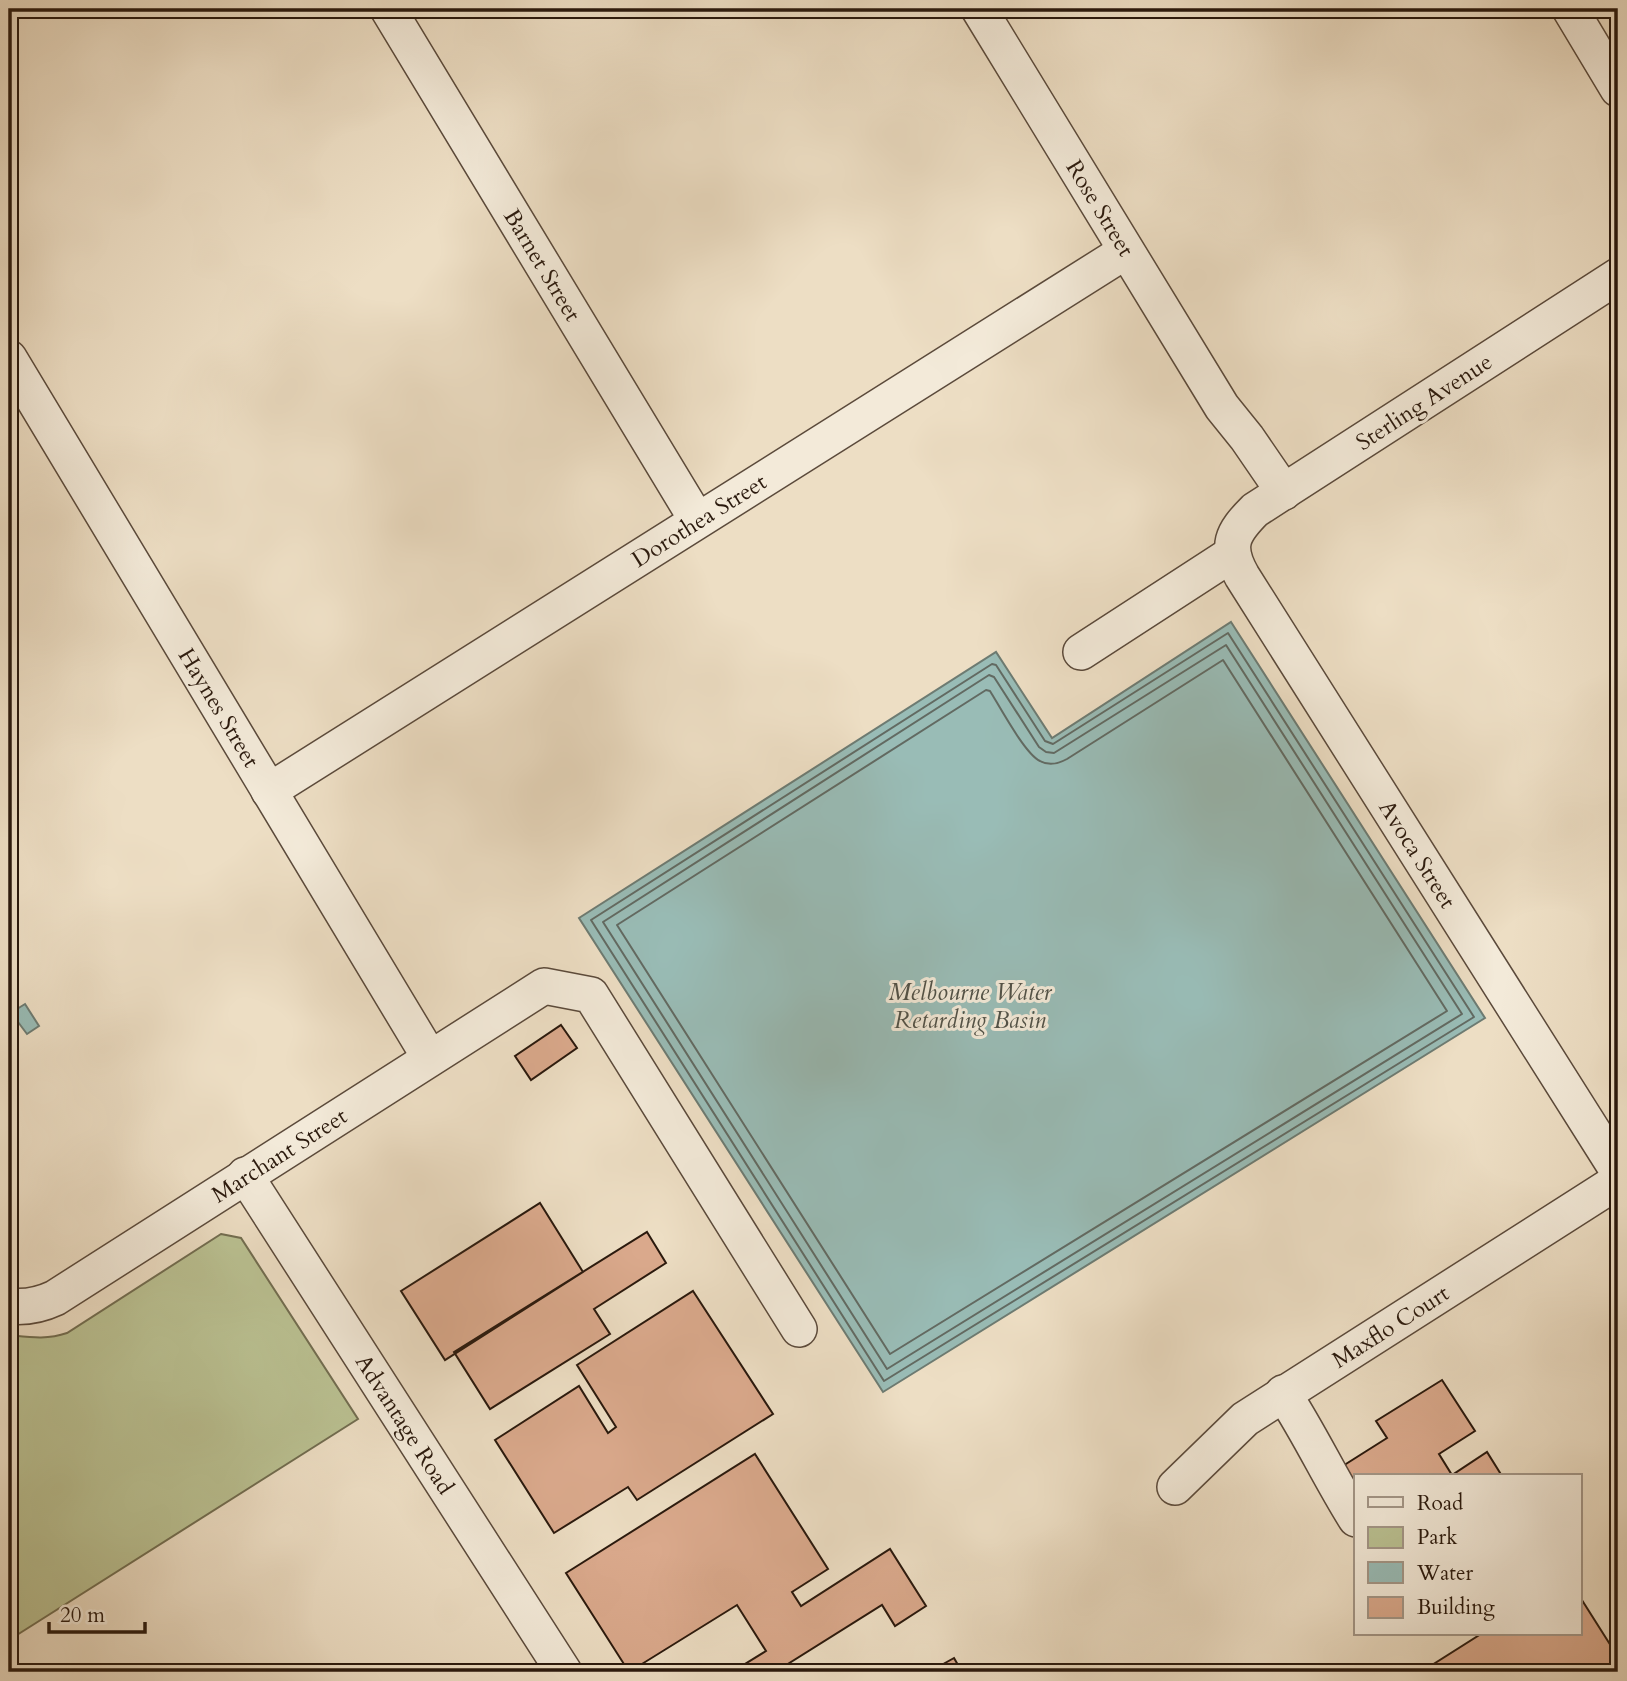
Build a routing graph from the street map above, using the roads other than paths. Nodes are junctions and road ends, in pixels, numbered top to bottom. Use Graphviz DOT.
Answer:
graph roads {
  1 [pos="388,9"];
  2 [pos="979,9"];
  3 [pos="1570,9"];
  4 [pos="1618,89"];
  5 [pos="1126,251"];
  6 [pos="1618,277"];
  7 [pos="9,358"];
  8 [pos="1274,498"];
  9 [pos="697,520"];
  10 [pos="1234,544"];
  11 [pos="1081,652"];
  12 [pos="270,791"];
  13 [pos="430,1058"];
  14 [pos="1618,1171"];
  15 [pos="245,1175"];
  16 [pos="1618,1181"];
  17 [pos="9,1306"];
  18 [pos="799,1329"];
  19 [pos="1283,1393"];
  20 [pos="1175,1487"];
  21 [pos="1354,1516"];
  22 [pos="564,1672"];
  1 -- 9 [label="street, Barnet Street"];
  2 -- 5 [label="street, Rose Street"];
  3 -- 4 [label="street"];
  5 -- 8 [label="street, Rose Street"];
  5 -- 9 [label="street, Dorothea Street"];
  6 -- 8 [label="street, Sterling Avenue"];
  7 -- 12 [label="street, Haynes Street"];
  8 -- 10 [label="street, Sterling Avenue"];
  9 -- 12 [label="street, Dorothea Street"];
  10 -- 11 [label="street, Sterling Avenue"];
  10 -- 14 [label="street, Avoca Street"];
  12 -- 13 [label="street, Haynes Street"];
  13 -- 15 [label="street, Marchant Street"];
  13 -- 18 [label="street, Marchant Street"];
  15 -- 17 [label="street, Marchant Street"];
  15 -- 22 [label="street, Advantage Road"];
  16 -- 19 [label="street, Maxflo Court"];
  19 -- 20 [label="street, Maxflo Court"];
  19 -- 21 [label="street"];
}
